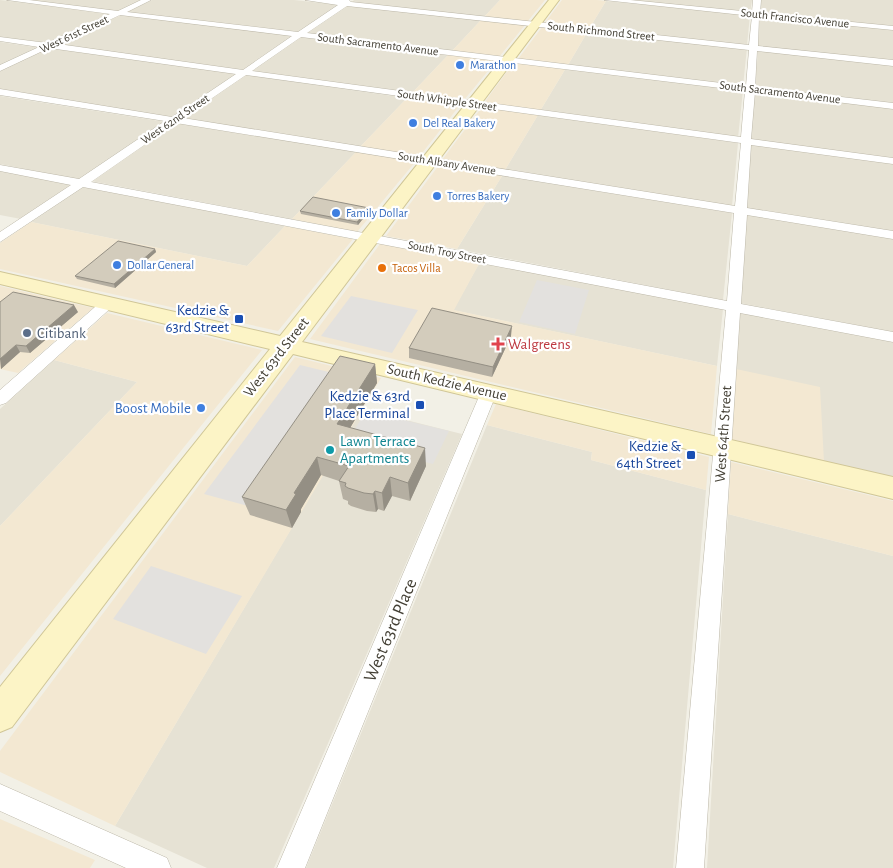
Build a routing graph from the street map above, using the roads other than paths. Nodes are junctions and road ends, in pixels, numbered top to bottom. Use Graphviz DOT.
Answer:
graph roads {
  1 [pos="11,0"];
  2 [pos="147,0"];
  3 [pos="309,0"];
  4 [pos="554,0"];
  5 [pos="608,0"];
  6 [pos="757,0"];
  7 [pos="347,2"];
  8 [pos="119,13"];
  9 [pos="756,14"];
  10 [pos="535,24"];
  11 [pos="893,28"];
  12 [pos="299,35"];
  13 [pos="0,39"];
  14 [pos="49,46"];
  15 [pos="753,48"];
  16 [pos="508,60"];
  17 [pos="893,63"];
  18 [pos="0,68"];
  19 [pos="244,72"];
  20 [pos="750,89"];
  21 [pos="0,92"];
  22 [pos="474,104"];
  23 [pos="893,106"];
  24 [pos="174,120"];
  25 [pos="746,141"];
  26 [pos="429,160"];
  27 [pos="893,161"];
  28 [pos="0,168"];
  29 [pos="81,183"];
  30 [pos="740,210"];
  31 [pos="893,235"];
  32 [pos="0,238"];
  33 [pos="370,238"];
  34 [pos="0,278"];
  35 [pos="108,303"];
  36 [pos="733,307"];
  37 [pos="893,337"];
  38 [pos="286,345"];
  39 [pos="489,392"];
  40 [pos="0,399"];
  41 [pos="722,448"];
  42 [pos="893,488"];
  43 [pos="0,715"];
  44 [pos="0,797"];
  45 [pos="157,868"];
  46 [pos="291,868"];
  47 [pos="690,868"];
  1 -- 8 [label="street, South Sacramento Avenue"];
  2 -- 8 [label="street, West 61st Street"];
  3 -- 7 [label="street, South Richmond Street"];
  4 -- 10 [label="main road, West 63rd Street"];
  5 -- 9 [label="street, South Francisco Avenue"];
  6 -- 9 [label="street, West 64th Street"];
  7 -- 10 [label="street, South Richmond Street"];
  7 -- 12 [label="street, West 62nd Street"];
  8 -- 12 [label="street, South Sacramento Avenue"];
  8 -- 14 [label="street, West 61st Street"];
  9 -- 11 [label="street, South Francisco Avenue"];
  9 -- 15 [label="street, West 64th Street"];
  10 -- 15 [label="street, South Richmond Street"];
  10 -- 16 [label="main road, West 63rd Street"];
  12 -- 16 [label="street, South Sacramento Avenue"];
  12 -- 19 [label="street, West 62nd Street"];
  13 -- 14 [label="street, South Whipple Street"];
  14 -- 18 [label="street, West 61st Street"];
  14 -- 19 [label="street, South Whipple Street"];
  15 -- 17 [label="street, South Richmond Street"];
  15 -- 20 [label="street, West 64th Street"];
  16 -- 20 [label="street, South Sacramento Avenue"];
  16 -- 22 [label="main road, West 63rd Street"];
  19 -- 22 [label="street, South Whipple Street"];
  19 -- 24 [label="street, West 62nd Street"];
  20 -- 23 [label="street, South Sacramento Avenue"];
  20 -- 25 [label="street, West 64th Street"];
  21 -- 24 [label="street, South Albany Avenue"];
  22 -- 25 [label="street, South Whipple Street"];
  22 -- 26 [label="main road, West 63rd Street"];
  24 -- 26 [label="street, South Albany Avenue"];
  24 -- 29 [label="street, West 62nd Street"];
  25 -- 27 [label="street, South Whipple Street"];
  25 -- 30 [label="street, West 64th Street"];
  26 -- 30 [label="street, South Albany Avenue"];
  26 -- 33 [label="main road, West 63rd Street"];
  28 -- 29 [label="street, South Troy Street"];
  29 -- 32 [label="street, West 62nd Street"];
  29 -- 33 [label="street, South Troy Street"];
  30 -- 31 [label="street, South Albany Avenue"];
  30 -- 36 [label="street, West 64th Street"];
  33 -- 36 [label="street, South Troy Street"];
  33 -- 38 [label="main road, West 63rd Street"];
  34 -- 35 [label="main road, South Kedzie Avenue"];
  35 -- 38 [label="main road, South Kedzie Avenue"];
  35 -- 40 [label="street"];
  36 -- 37 [label="street, South Troy Street"];
  36 -- 41 [label="street, West 64th Street"];
  38 -- 39 [label="main road, South Kedzie Avenue"];
  38 -- 43 [label="main road, West 63rd Street"];
  39 -- 41 [label="main road, South Kedzie Avenue"];
  39 -- 46 [label="street, West 63rd Place"];
  41 -- 42 [label="main road, South Kedzie Avenue"];
  41 -- 47 [label="street, West 64th Street"];
  44 -- 45 [label="street"];
}
